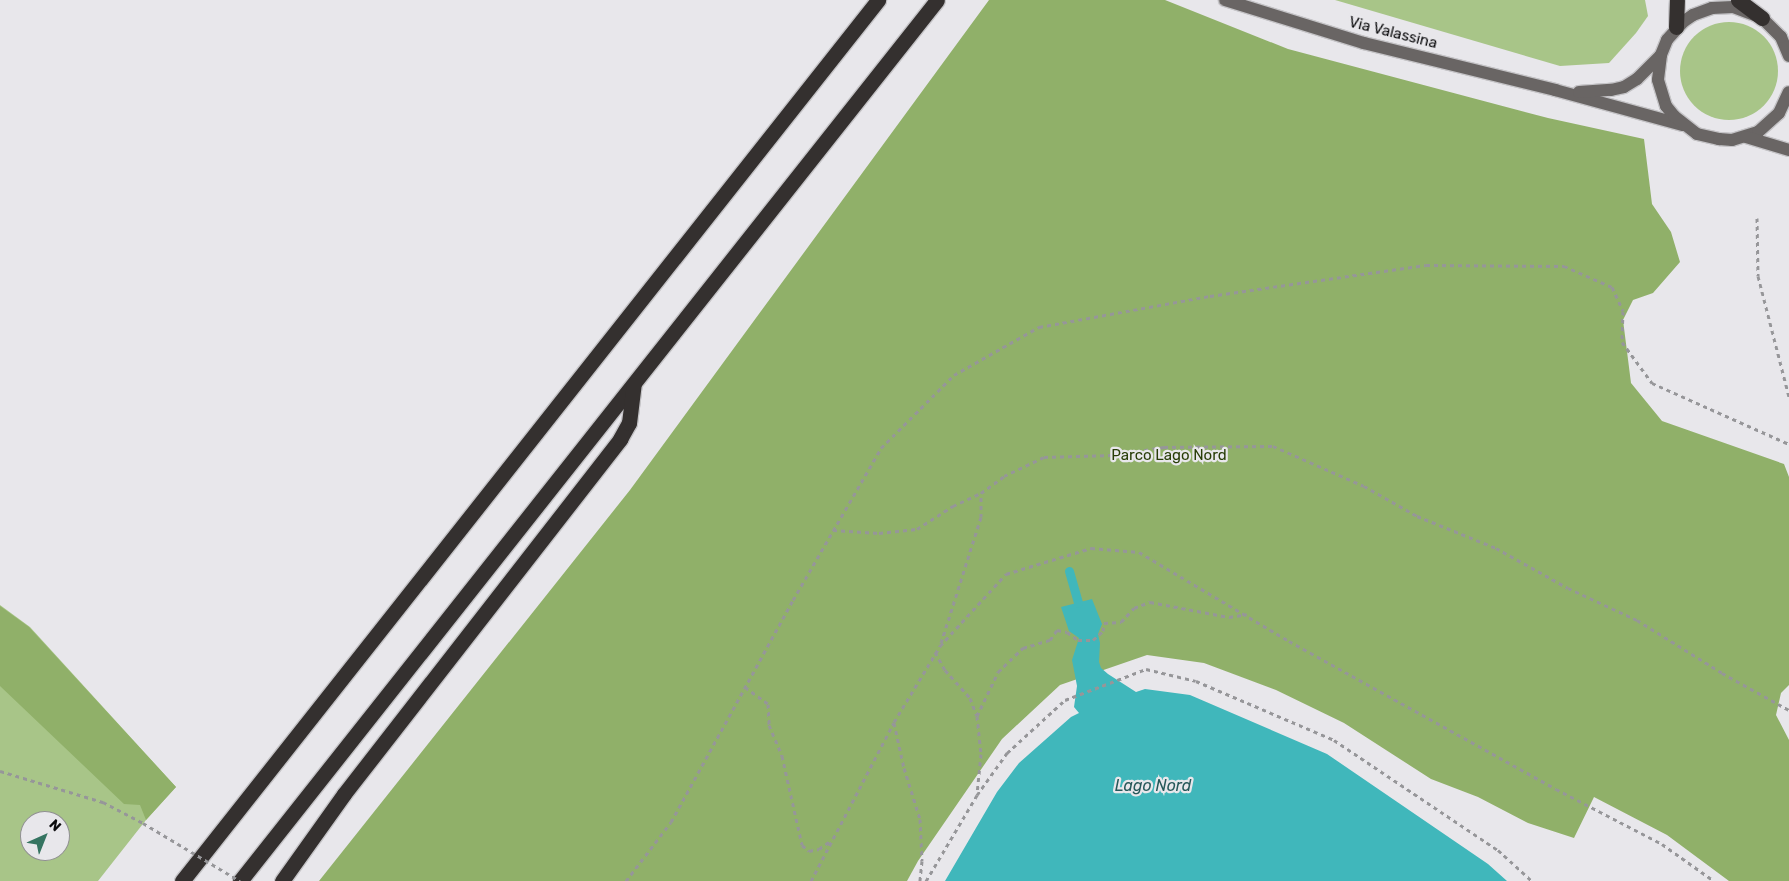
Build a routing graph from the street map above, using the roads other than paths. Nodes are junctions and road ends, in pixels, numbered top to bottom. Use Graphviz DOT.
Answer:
graph roads {
  1 [pos="878,0"];
  2 [pos="937,0"];
  3 [pos="1225,0"];
  4 [pos="1677,0"];
  5 [pos="1738,0"];
  6 [pos="1762,18"];
  7 [pos="1676,27"];
  8 [pos="1785,41"];
  9 [pos="1661,55"];
  10 [pos="1789,56"];
  11 [pos="1556,90"];
  12 [pos="1789,92"];
  13 [pos="1683,125"];
  14 [pos="1746,137"];
  15 [pos="1789,150"];
  16 [pos="634,384"];
  17 [pos="182,881"];
  18 [pos="240,881"];
  19 [pos="282,881"];
  1 -- 17 [label="highway"];
  2 -- 16 [label="highway"];
  3 -- 11 [label="street, Via Valassina"];
  4 -- 7 [label="highway"];
  5 -- 6 [label="highway"];
  6 -- 7 [label="street"];
  6 -- 8 [label="street"];
  7 -- 9 [label="street"];
  8 -- 10 [label="street"];
  9 -- 11 [label="street, Via Valassina"];
  9 -- 13 [label="street"];
  11 -- 13 [label="street, Via Valassina"];
  12 -- 14 [label="street"];
  13 -- 14 [label="street"];
  14 -- 15 [label="street"];
  16 -- 18 [label="highway"];
  16 -- 19 [label="highway"];
}
